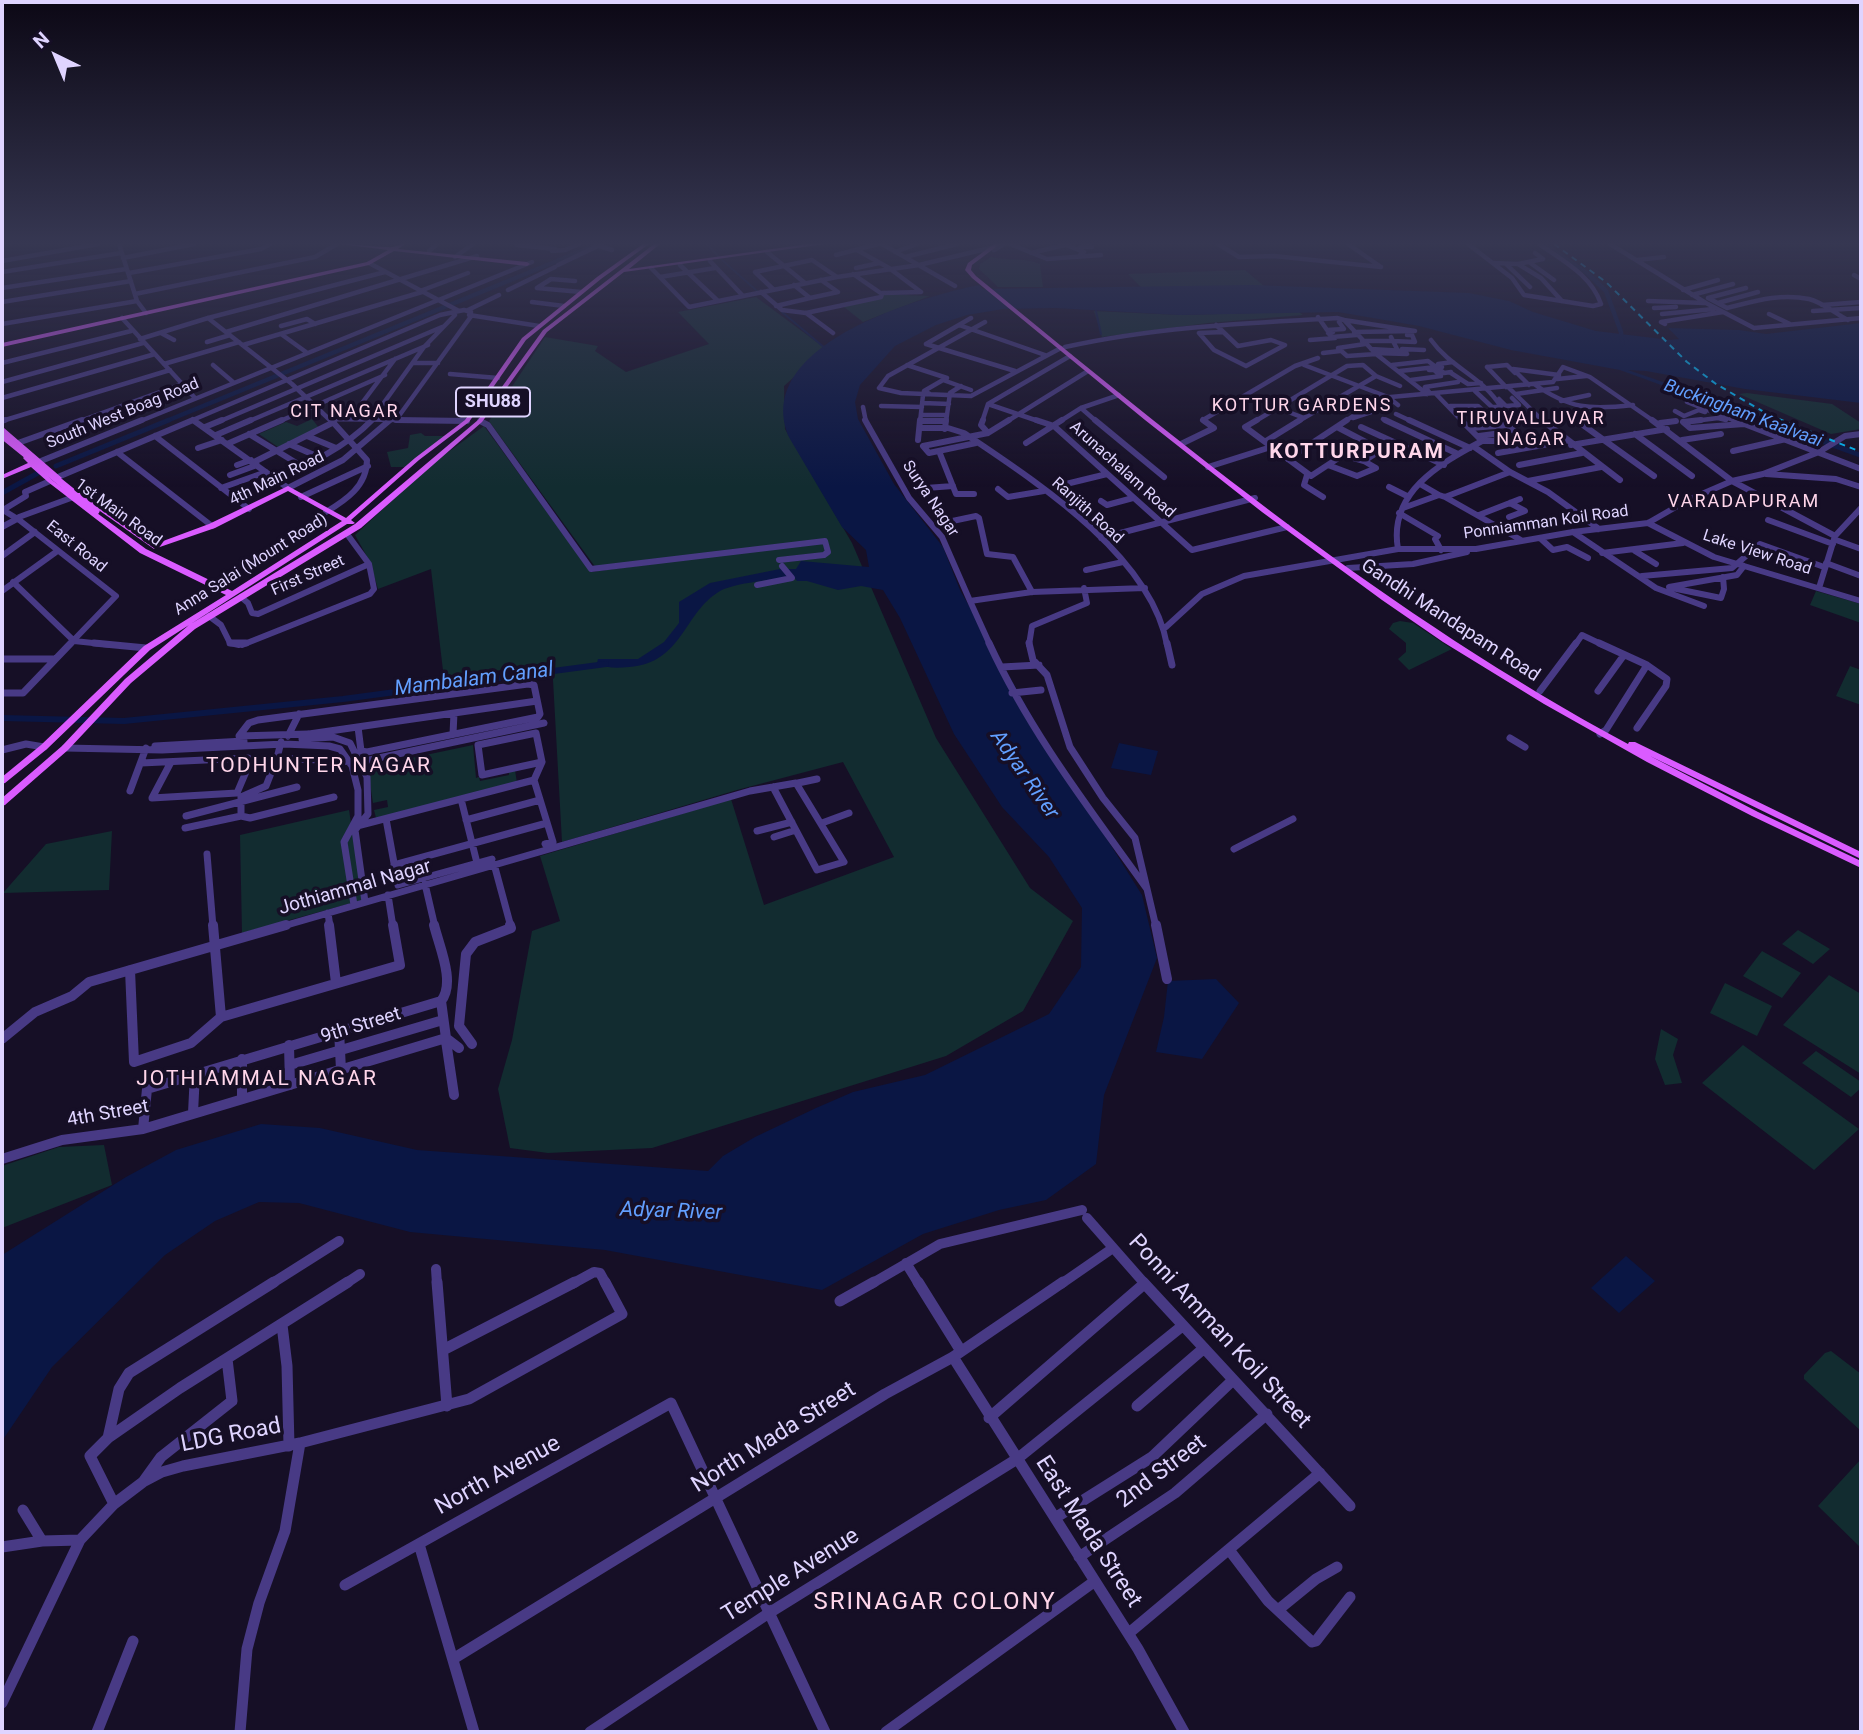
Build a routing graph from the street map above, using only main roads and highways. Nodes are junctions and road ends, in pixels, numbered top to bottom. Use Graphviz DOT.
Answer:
graph roads {
  1 [pos="91,325"];
  2 [pos="540,325"];
  3 [pos="553,325"];
  4 [pos="1035,325"];
  5 [pos="2,345"];
  6 [pos="1061,346"];
  7 [pos="477,408"];
  8 [pos="488,408"];
  9 [pos="2,429"];
  10 [pos="2,436"];
  11 [pos="1183,444"];
  12 [pos="41,461"];
  13 [pos="32,464"];
  14 [pos="2,477"];
  15 [pos="54,479"];
  16 [pos="1252,499"];
  17 [pos="346,521"];
  18 [pos="358,526"];
  19 [pos="137,541"];
  20 [pos="1332,559"];
  21 [pos="232,594"];
  22 [pos="113,679"];
  23 [pos="128,681"];
  24 [pos="1603,732"];
  25 [pos="2,782"];
  26 [pos="18,786"];
  27 [pos="2,803"];
  28 [pos="1861,856"];
  29 [pos="1861,865"];
  1 -- 5 [label="main road"];
  2 -- 7 [label="main road, Anna Salai (Mount Road) / SHU88"];
  3 -- 8 [label="main road, Anna Salai (Mount Road) / SHU88"];
  4 -- 6 [label="main road"];
  6 -- 11 [label="main road, Gandhi Mandapam Road"];
  6 -- 11 [label="main road, Gandhi Mandapam Road"];
  7 -- 8 [label="main road"];
  7 -- 17 [label="main road, Anna Salai (Mount Road) / SHU88"];
  8 -- 18 [label="main road, Anna Salai (Mount Road) / SHU88"];
  9 -- 12 [label="main road"];
  10 -- 13 [label="main road, 1st Main Road"];
  10 -- 19 [label="main road, bridge"];
  11 -- 16 [label="main road, Gandhi Mandapam Road"];
  12 -- 13 [label="main road"];
  12 -- 15 [label="main road"];
  13 -- 14 [label="main road"];
  13 -- 15 [label="main road, 1st Main Road"];
  15 -- 19 [label="main road, 1st Main Road"];
  16 -- 20 [label="main road, Gandhi Mandapam Road"];
  16 -- 20 [label="main road, Gandhi Mandapam Road"];
  17 -- 18 [label="main road"];
  17 -- 19 [label="main road, 4th Main Road"];
  17 -- 21 [label="main road, Anna Salai (Mount Road) / SHU88"];
  18 -- 23 [label="main road, Anna Salai (Mount Road) / SHU88"];
  19 -- 21 [label="main road, 1st Main Road"];
  20 -- 24 [label="main road, Gandhi Mandapam Road"];
  20 -- 24 [label="main road, Gandhi Mandapam Road"];
  21 -- 22 [label="main road, Anna Salai (Mount Road) / SHU88"];
  22 -- 23 [label="main road"];
  22 -- 25 [label="main road, Anna Salai (Mount Road) / SHU88"];
  23 -- 26 [label="main road, Anna Salai (Mount Road) / SHU88"];
  24 -- 28 [label="main road, Gandhi Mandapam Road"];
  24 -- 29 [label="main road, Gandhi Mandapam Road"];
  25 -- 26 [label="main road"];
  26 -- 27 [label="main road, SHU88"];
}
